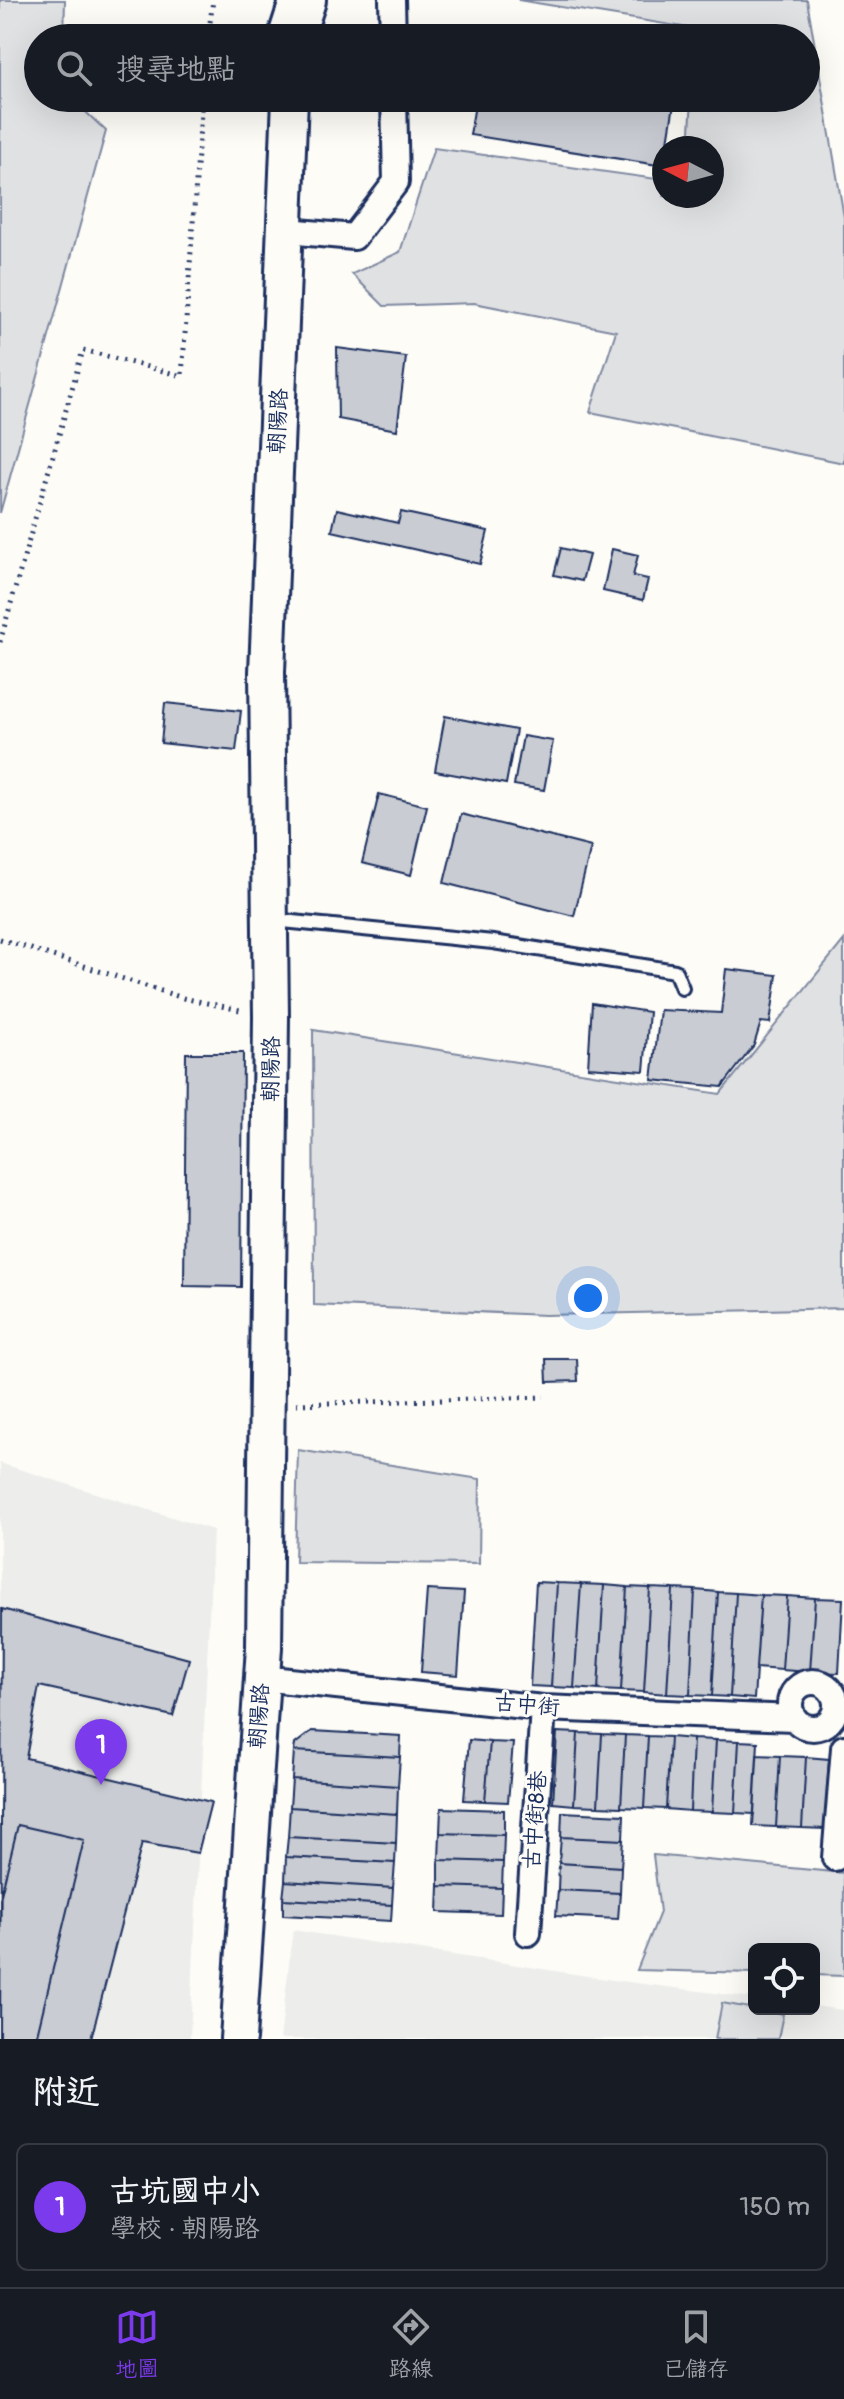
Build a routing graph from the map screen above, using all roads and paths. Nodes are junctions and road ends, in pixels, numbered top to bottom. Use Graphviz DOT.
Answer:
graph roads {
  1 [pos="213,0"];
  2 [pos="392,0"];
  3 [pos="210,24"];
  4 [pos="393,24"];
  5 [pos="201,112"];
  6 [pos="290,112"];
  7 [pos="394,112"];
  8 [pos="287,231"];
  9 [pos="0,642"];
  10 [pos="270,920"];
  11 [pos="0,939"];
  12 [pos="682,988"];
  13 [pos="271,1017"];
  14 [pos="544,1397"];
  15 [pos="267,1405"];
  16 [pos="261,1678"];
  17 [pos="836,1689"];
  18 [pos="543,1708"];
  19 [pos="835,1713"];
  20 [pos="794,1718"];
  21 [pos="844,1746"];
  22 [pos="835,1858"];
  23 [pos="528,1933"];
  24 [pos="238,2039"];
  1 -- 3 [label="path"];
  2 -- 4 [label="street"];
  5 -- 9 [label="path"];
  6 -- 8 [label="main road, 朝陽路"];
  7 -- 8 [label="street"];
  8 -- 10 [label="main road, 朝陽路"];
  10 -- 12 [label="lane"];
  10 -- 13 [label="main road, 朝陽路"];
  11 -- 13 [label="path"];
  13 -- 15 [label="main road, 朝陽路"];
  14 -- 15 [label="path"];
  15 -- 16 [label="main road, 朝陽路"];
  16 -- 18 [label="street, 古中街"];
  16 -- 24 [label="main road, 朝陽路"];
  17 -- 19 [label="street"];
  17 -- 20 [label="street"];
  18 -- 20 [label="street, 古中街"];
  18 -- 23 [label="street, 古中街8巷"];
  19 -- 20 [label="street"];
  19 -- 21 [label="street"];
  21 -- 22 [label="street"];
}
